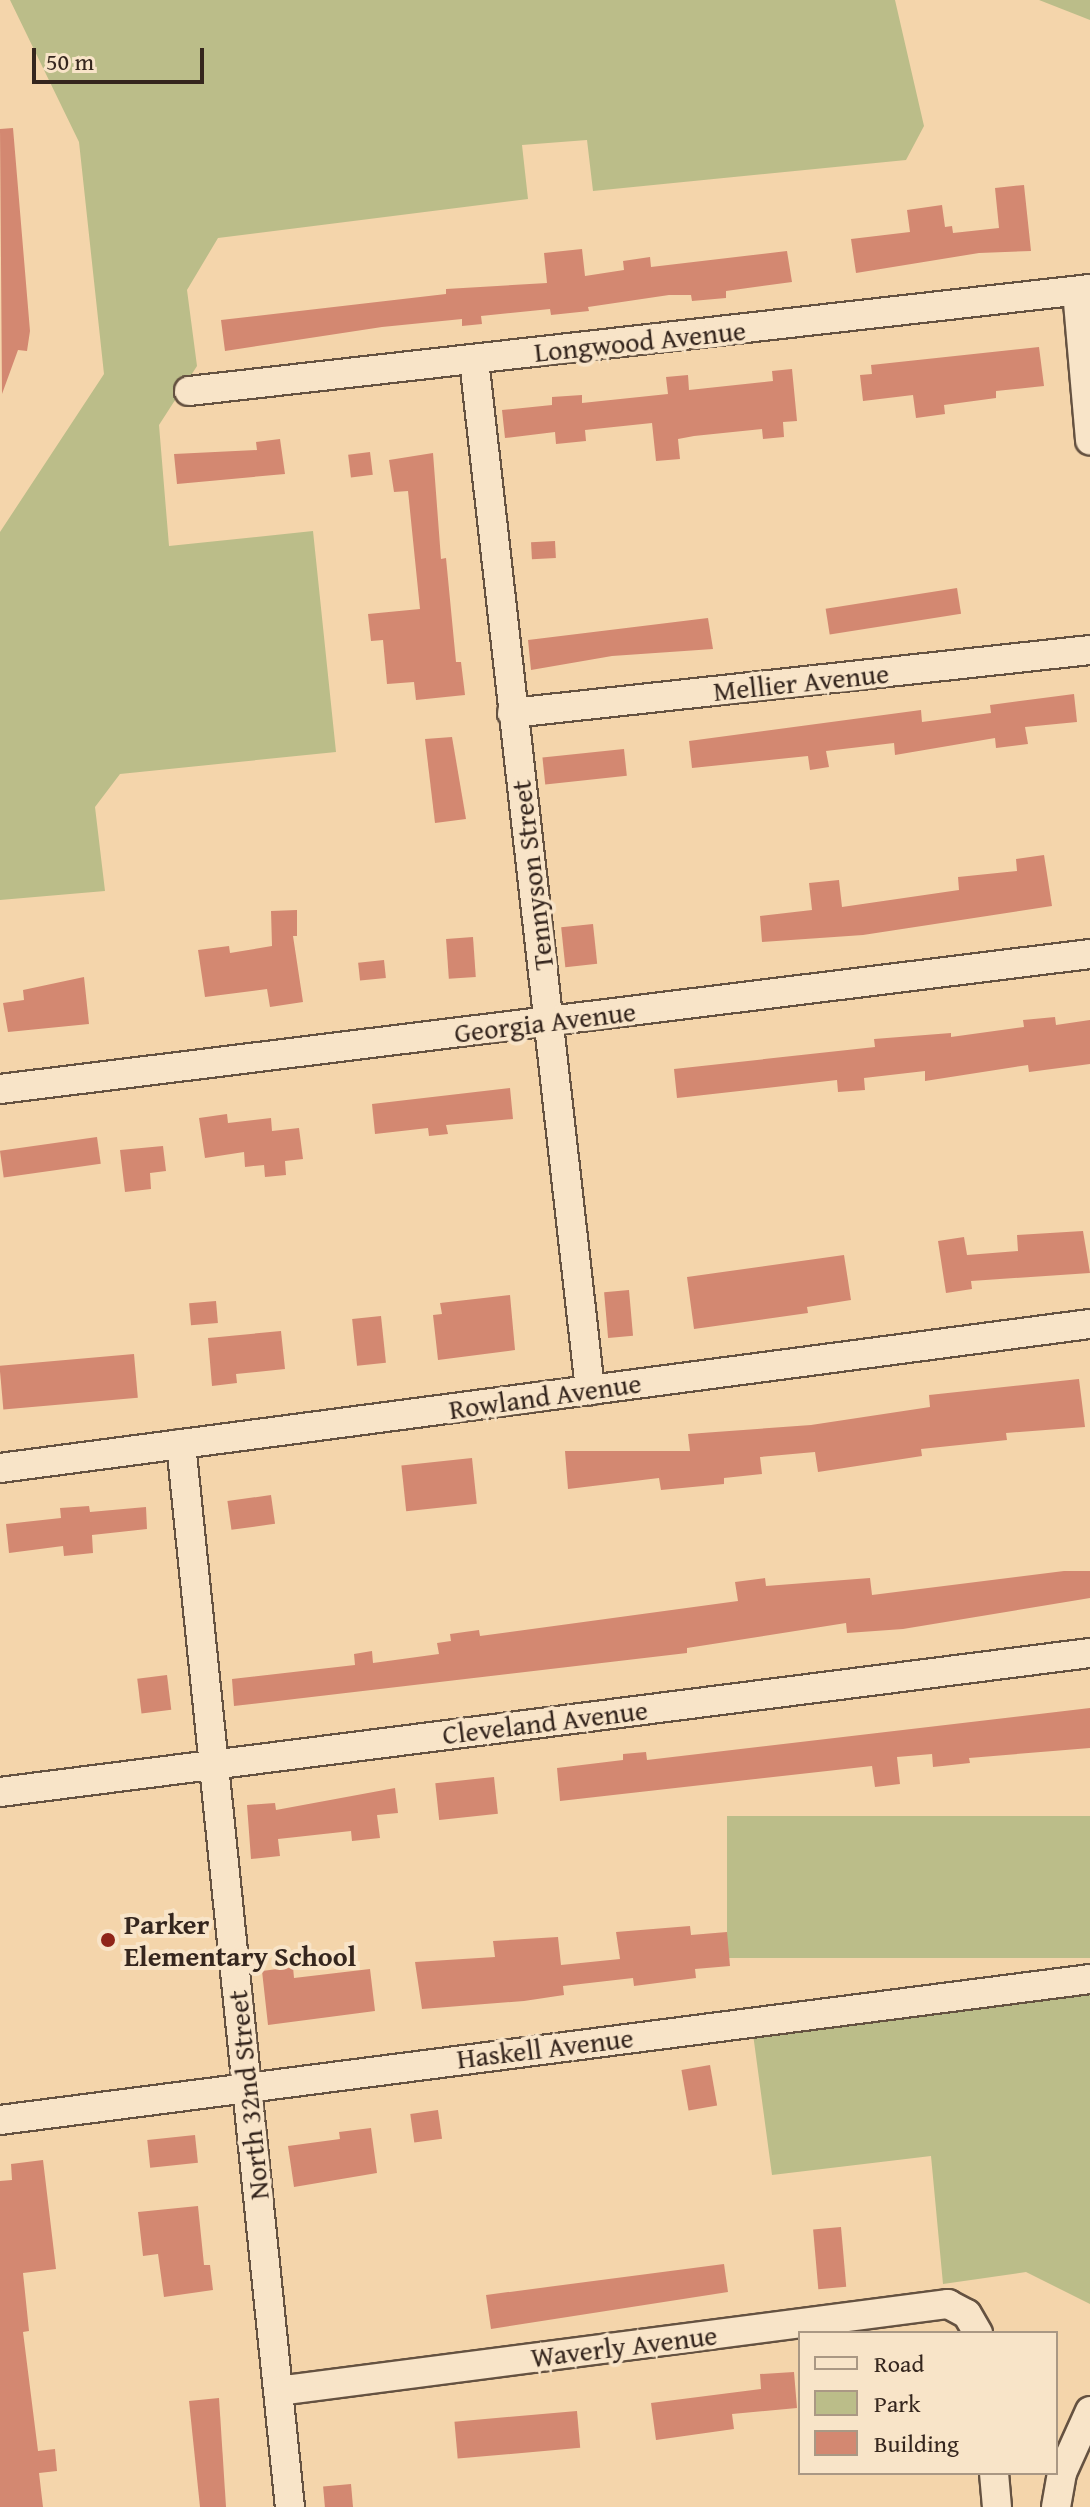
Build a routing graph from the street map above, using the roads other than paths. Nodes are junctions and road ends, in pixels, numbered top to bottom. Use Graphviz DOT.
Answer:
graph roads {
  1 [pos="1084,290"];
  2 [pos="474,360"];
  3 [pos="189,391"];
  4 [pos="1090,440"];
  5 [pos="1090,650"];
  6 [pos="512,713"];
  7 [pos="1090,954"];
  8 [pos="549,1022"];
  9 [pos="0,1089"];
  10 [pos="1090,1324"];
  11 [pos="590,1390"];
  12 [pos="181,1444"];
  13 [pos="0,1468"];
  14 [pos="1090,1653"];
  15 [pos="214,1765"];
  16 [pos="0,1792"];
  17 [pos="1090,1979"];
  18 [pos="248,2086"];
  19 [pos="0,2120"];
  20 [pos="972,2323"];
  21 [pos="278,2391"];
  22 [pos="1090,2411"];
  23 [pos="994,2475"];
  24 [pos="290,2507"];
  25 [pos="997,2507"];
  26 [pos="1056,2507"];
  1 -- 2 [label="street, Longwood Avenue"];
  1 -- 4 [label="street"];
  2 -- 3 [label="street, Longwood Avenue"];
  2 -- 6 [label="street, Tennyson Street"];
  5 -- 6 [label="street, Mellier Avenue"];
  6 -- 8 [label="street, Tennyson Street"];
  7 -- 8 [label="street, Georgia Avenue"];
  8 -- 9 [label="street, Georgia Avenue"];
  8 -- 11 [label="street, Tennyson Street"];
  10 -- 11 [label="street, Rowland Avenue"];
  11 -- 12 [label="street, Rowland Avenue"];
  12 -- 13 [label="street, Rowland Avenue"];
  12 -- 15 [label="street, North 32nd Street"];
  14 -- 15 [label="street, Cleveland Avenue"];
  15 -- 16 [label="street, Cleveland Avenue"];
  15 -- 18 [label="street, North 32nd Street"];
  17 -- 18 [label="street, Haskell Avenue"];
  18 -- 19 [label="street, Haskell Avenue"];
  18 -- 21 [label="street, North 32nd Street"];
  20 -- 21 [label="street, Waverly Avenue"];
  21 -- 24 [label="street, North 32nd Street"];
  22 -- 26 [label="street"];
  23 -- 25 [label="street"];
}
